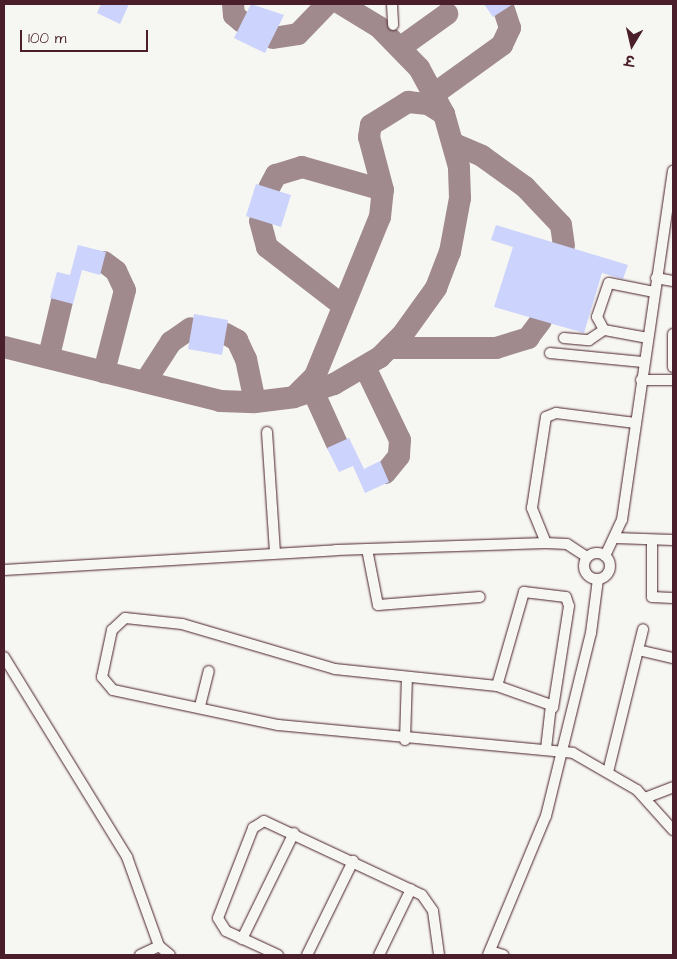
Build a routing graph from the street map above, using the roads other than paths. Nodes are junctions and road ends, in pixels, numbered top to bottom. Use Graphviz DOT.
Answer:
graph roads {
  1 [pos="392,4"];
  2 [pos="393,25"];
  3 [pos="673,171"];
  4 [pos="656,278"];
  5 [pos="673,281"];
  6 [pos="654,292"];
  7 [pos="604,330"];
  8 [pos="673,334"];
  9 [pos="564,338"];
  10 [pos="648,338"];
  11 [pos="550,353"];
  12 [pos="643,362"];
  13 [pos="673,366"];
  14 [pos="641,380"];
  15 [pos="673,380"];
  16 [pos="635,423"];
  17 [pos="267,432"];
  18 [pos="615,538"];
  19 [pos="673,540"];
  20 [pos="652,542"];
  21 [pos="546,543"];
  22 [pos="367,548"];
  23 [pos="275,553"];
  24 [pos="605,556"];
  25 [pos="587,557"];
  26 [pos="4,570"];
  27 [pos="598,579"];
  28 [pos="480,596"];
  29 [pos="673,598"];
  30 [pos="642,629"];
  31 [pos="638,650"];
  32 [pos="4,657"];
  33 [pos="673,658"];
  34 [pos="209,672"];
  35 [pos="407,677"];
  36 [pos="497,686"];
  37 [pos="200,706"];
  38 [pos="553,708"];
  39 [pos="405,740"];
  40 [pos="546,749"];
  41 [pos="562,750"];
  42 [pos="608,772"];
  43 [pos="673,786"];
  44 [pos="645,798"];
  45 [pos="673,830"];
  46 [pos="294,833"];
  47 [pos="353,861"];
  48 [pos="411,890"];
  49 [pos="242,938"];
  50 [pos="163,952"];
  51 [pos="489,953"];
  52 [pos="140,955"];
  53 [pos="278,955"];
  54 [pos="307,955"];
  55 [pos="379,955"];
  56 [pos="439,955"];
  57 [pos="503,955"];
  1 -- 2 [label="street"];
  3 -- 4 [label="street"];
  4 -- 5 [label="street"];
  4 -- 6 [label="street"];
  6 -- 7 [label="street"];
  6 -- 10 [label="street"];
  7 -- 9 [label="street"];
  7 -- 10 [label="street"];
  8 -- 13 [label="street"];
  10 -- 12 [label="street"];
  11 -- 12 [label="street"];
  12 -- 14 [label="street"];
  14 -- 15 [label="street"];
  14 -- 16 [label="street"];
  16 -- 18 [label="street"];
  16 -- 21 [label="street"];
  17 -- 23 [label="street"];
  18 -- 20 [label="street"];
  18 -- 24 [label="street"];
  19 -- 20 [label="street"];
  20 -- 29 [label="street"];
  21 -- 22 [label="street"];
  21 -- 25 [label="street"];
  22 -- 23 [label="street"];
  22 -- 28 [label="street"];
  23 -- 26 [label="street"];
  24 -- 25 [label="street"];
  24 -- 27 [label="street"];
  25 -- 27 [label="street"];
  27 -- 41 [label="street"];
  30 -- 31 [label="street"];
  31 -- 33 [label="street"];
  31 -- 42 [label="street"];
  32 -- 50 [label="street"];
  34 -- 37 [label="street"];
  35 -- 36 [label="street"];
  35 -- 37 [label="street"];
  35 -- 39 [label="street"];
  36 -- 38 [label="street"];
  36 -- 38 [label="street"];
  37 -- 39 [label="street"];
  38 -- 40 [label="street"];
  39 -- 40 [label="street"];
  40 -- 41 [label="street"];
  41 -- 42 [label="street"];
  41 -- 51 [label="street"];
  42 -- 44 [label="street"];
  43 -- 44 [label="street"];
  44 -- 45 [label="street"];
  46 -- 47 [label="street"];
  46 -- 49 [label="street"];
  46 -- 49 [label="street"];
  47 -- 48 [label="street"];
  47 -- 54 [label="street"];
  48 -- 55 [label="street"];
  48 -- 56 [label="street"];
  49 -- 53 [label="street"];
  50 -- 52 [label="street"];
  51 -- 57 [label="street"];
}
